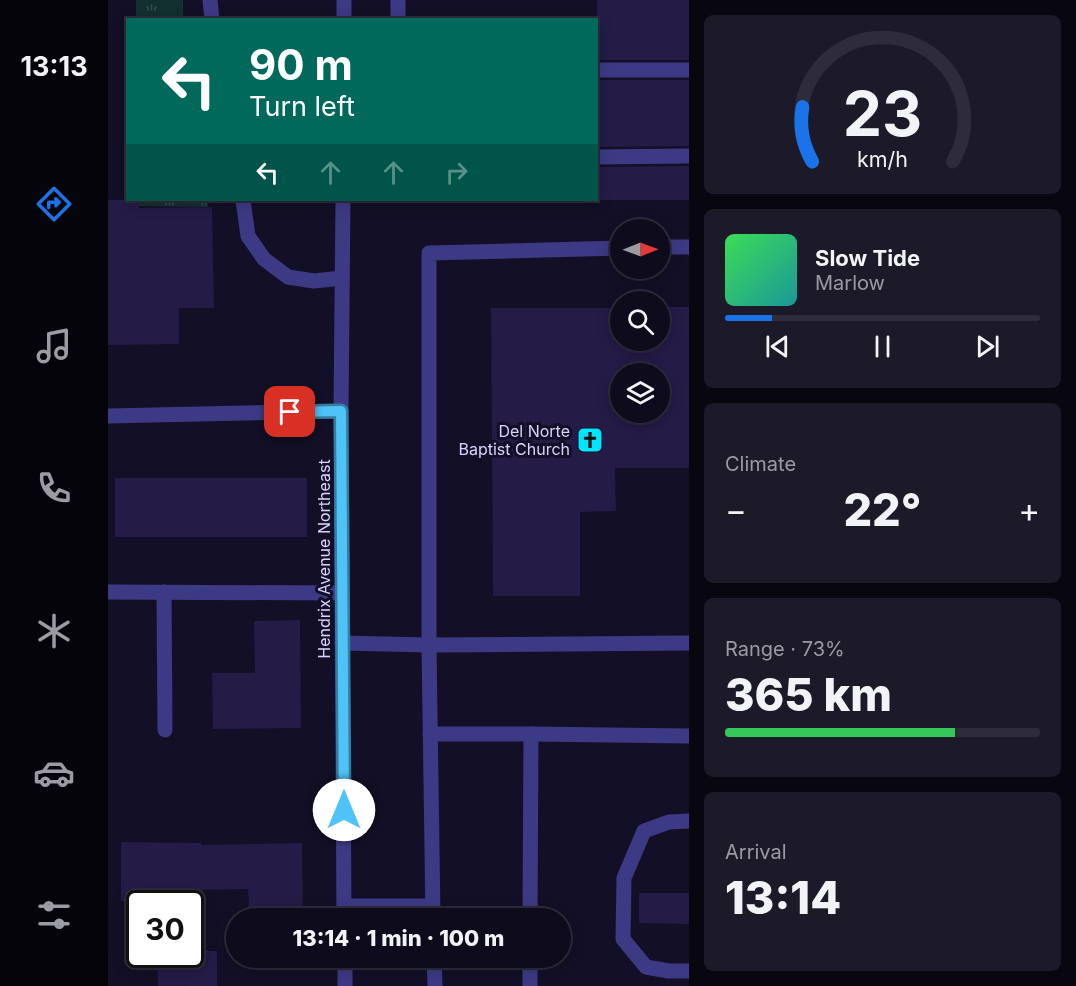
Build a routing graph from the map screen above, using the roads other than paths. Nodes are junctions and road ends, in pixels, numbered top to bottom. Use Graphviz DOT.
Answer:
graph roads {
  1 [pos="210,0"];
  2 [pos="345,0"];
  3 [pos="398,0"];
  4 [pos="212,18"];
  5 [pos="344,18"];
  6 [pos="398,18"];
  7 [pos="689,69"];
  8 [pos="598,70"];
  9 [pos="689,156"];
  10 [pos="598,157"];
  11 [pos="243,201"];
  12 [pos="343,201"];
  13 [pos="670,247"];
  14 [pos="689,247"];
  15 [pos="610,248"];
  16 [pos="342,278"];
  17 [pos="341,411"];
  18 [pos="108,416"];
  19 [pos="108,592"];
  20 [pos="164,592"];
  21 [pos="342,592"];
  22 [pos="342,643"];
  23 [pos="689,643"];
  24 [pos="429,645"];
  25 [pos="165,730"];
  26 [pos="430,734"];
  27 [pos="531,734"];
  28 [pos="689,735"];
  29 [pos="689,821"];
  30 [pos="344,908"];
  31 [pos="432,908"];
  32 [pos="530,908"];
  33 [pos="345,968"];
  34 [pos="434,968"];
  35 [pos="530,968"];
  36 [pos="689,971"];
  37 [pos="345,986"];
  38 [pos="435,986"];
  39 [pos="530,986"];
  1 -- 4 [label="street"];
  2 -- 5 [label="street"];
  3 -- 6 [label="street"];
  7 -- 8 [label="street"];
  9 -- 10 [label="street"];
  11 -- 16 [label="street"];
  12 -- 16 [label="street, Hendrix Avenue Northeast"];
  13 -- 14 [label="street"];
  15 -- 24 [label="street"];
  16 -- 17 [label="street, Hendrix Avenue Northeast"];
  17 -- 18 [label="street"];
  17 -- 21 [label="street, Hendrix Avenue Northeast"];
  19 -- 20 [label="street"];
  20 -- 21 [label="street"];
  20 -- 25 [label="street"];
  21 -- 22 [label="street, Hendrix Avenue Northeast"];
  22 -- 24 [label="street"];
  22 -- 30 [label="street, Hendrix Avenue Northeast"];
  23 -- 24 [label="street"];
  24 -- 26 [label="street"];
  26 -- 27 [label="street"];
  26 -- 31 [label="street"];
  27 -- 28 [label="street"];
  27 -- 32 [label="street"];
  29 -- 36 [label="street"];
  33 -- 37 [label="street"];
  34 -- 38 [label="street"];
  35 -- 39 [label="street"];
}
